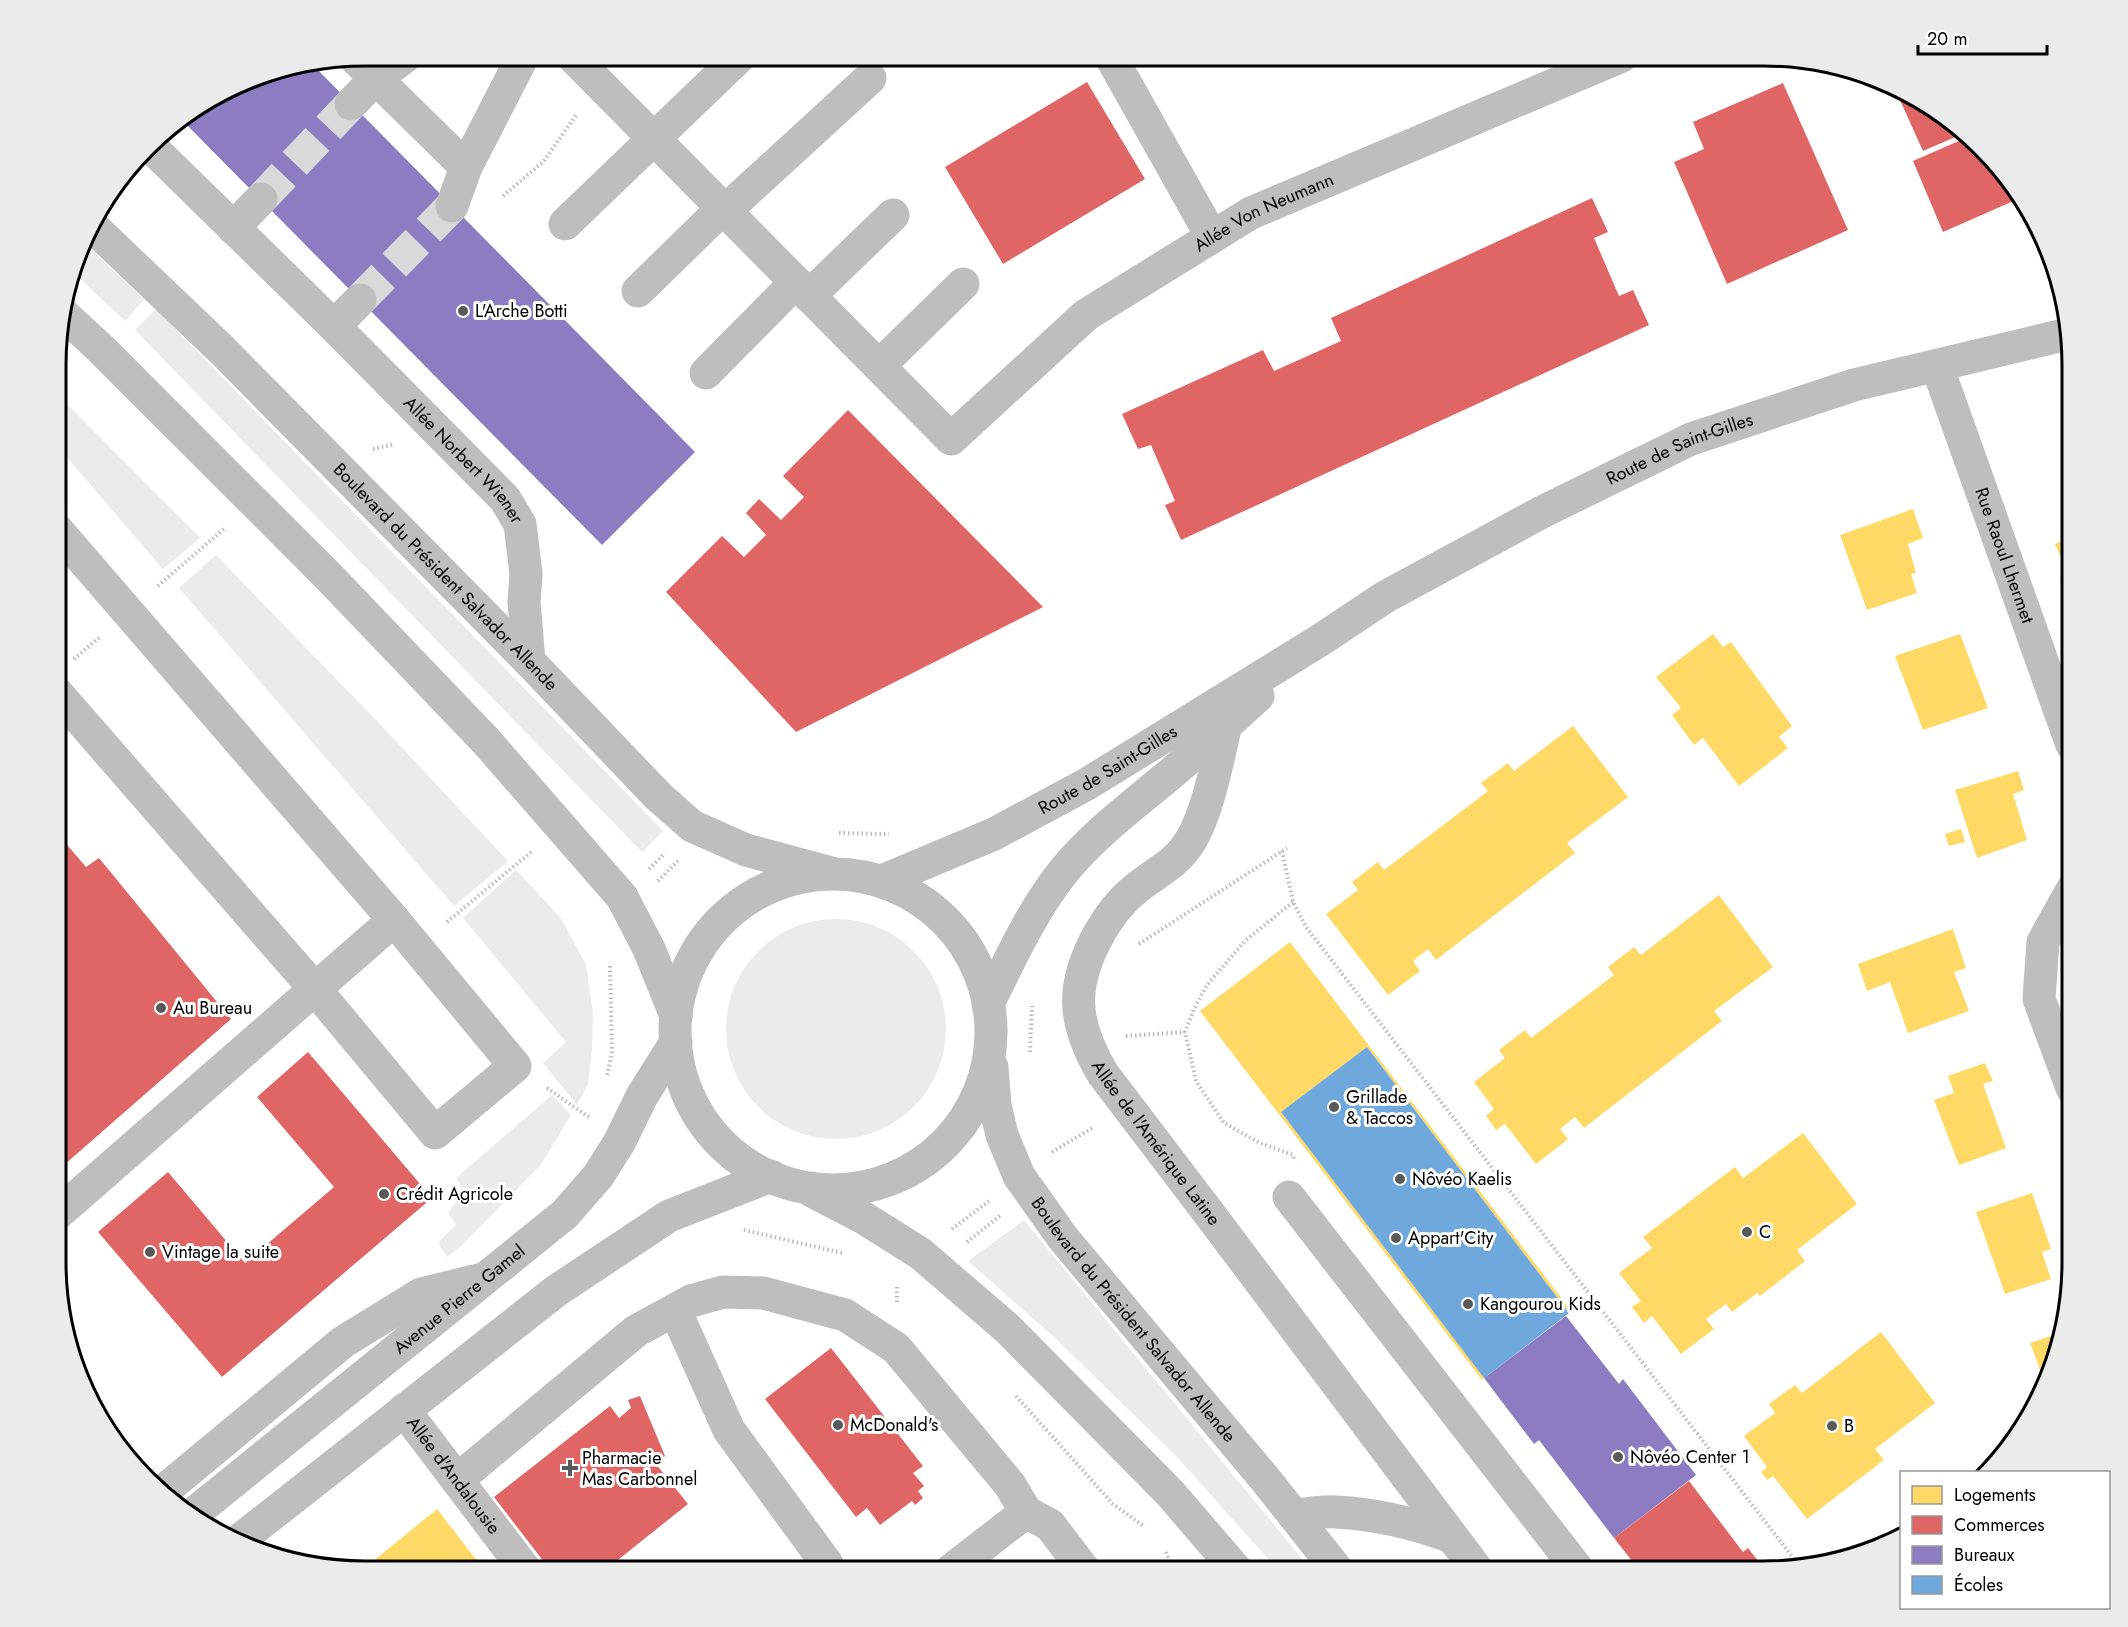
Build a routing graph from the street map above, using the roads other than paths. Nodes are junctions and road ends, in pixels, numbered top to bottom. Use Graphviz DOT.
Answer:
graph roads {
  1 [pos="519,66"];
  2 [pos="582,66"];
  3 [pos="729,66"];
  4 [pos="1116,66"];
  5 [pos="1598,66"];
  6 [pos="364,68"];
  7 [pos="870,78"];
  8 [pos="351,104"];
  9 [pos="653,138"];
  10 [pos="156,152"];
  11 [pos="466,167"];
  12 [pos="261,199"];
  13 [pos="452,206"];
  14 [pos="724,210"];
  15 [pos="893,215"];
  16 [pos="565,224"];
  17 [pos="233,228"];
  18 [pos="98,232"];
  19 [pos="1212,237"];
  20 [pos="963,285"];
  21 [pos="803,289"];
  22 [pos="638,291"];
  23 [pos="360,300"];
  24 [pos="70,320"];
  25 [pos="334,326"];
  26 [pos="2060,336"];
  27 [pos="879,366"];
  28 [pos="1937,366"];
  29 [pos="706,373"];
  30 [pos="66,540"];
  31 [pos="1322,639"];
  32 [pos="529,662"];
  33 [pos="66,703"];
  34 [pos="2062,717"];
  35 [pos="1226,724"];
  36 [pos="831,873"];
  37 [pos="882,881"];
  38 [pos="2062,908"];
  39 [pos="394,920"];
  40 [pos="315,989"];
  41 [pos="988,1004"];
  42 [pos="676,1029"];
  43 [pos="991,1041"];
  44 [pos="2062,1061"];
  45 [pos="771,1176"];
  46 [pos="805,1187"];
  47 [pos="1289,1197"];
  48 [pos="66,1206"];
  49 [pos="486,1279"];
  50 [pos="675,1310"];
  51 [pos="404,1410"];
  52 [pos="457,1480"];
  53 [pos="168,1487"];
  54 [pos="198,1510"];
  55 [pos="1026,1512"];
  56 [pos="1294,1515"];
  57 [pos="245,1535"];
  58 [pos="1452,1537"];
  59 [pos="1213,1557"];
  60 [pos="518,1561"];
  61 [pos="825,1561"];
  62 [pos="963,1561"];
  63 [pos="1077,1561"];
  64 [pos="1330,1561"];
  65 [pos="1470,1561"];
  66 [pos="1572,1561"];
  1 -- 11 [label="main road"];
  2 -- 9 [label="main road"];
  3 -- 9 [label="main road"];
  4 -- 19 [label="main road"];
  5 -- 19 [label="main road, Allée Von Neumann"];
  6 -- 8 [label="main road"];
  6 -- 11 [label="main road"];
  7 -- 14 [label="main road"];
  9 -- 14 [label="main road"];
  9 -- 16 [label="main road"];
  10 -- 17 [label="main road, Allée Norbert Wiener"];
  11 -- 13 [label="main road"];
  12 -- 17 [label="main road"];
  14 -- 21 [label="main road"];
  14 -- 22 [label="main road"];
  15 -- 21 [label="main road"];
  17 -- 25 [label="main road, Allée Norbert Wiener"];
  18 -- 32 [label="main road, Boulevard du Président Salvador Allende"];
  19 -- 27 [label="main road, Allée Von Neumann"];
  20 -- 27 [label="main road"];
  21 -- 27 [label="main road"];
  21 -- 29 [label="main road"];
  23 -- 25 [label="main road"];
  24 -- 42 [label="main road"];
  25 -- 32 [label="main road, Allée Norbert Wiener"];
  26 -- 28 [label="main road, Route de Saint-Gilles"];
  28 -- 31 [label="main road, Route de Saint-Gilles"];
  28 -- 34 [label="main road, Rue Raoul Lhermet"];
  30 -- 39 [label="main road"];
  31 -- 35 [label="main road, Route de Saint-Gilles"];
  31 -- 37 [label="main road, Route de Saint-Gilles"];
  32 -- 36 [label="main road, Boulevard du Président Salvador Allende"];
  33 -- 40 [label="main road"];
  35 -- 41 [label="main road, Route de Saint-Gilles"];
  35 -- 58 [label="main road, Allée de l'Amérique Latine"];
  36 -- 37 [label="main road"];
  36 -- 42 [label="main road"];
  37 -- 41 [label="main road"];
  38 -- 44 [label="main road"];
  39 -- 40 [label="main road"];
  39 -- 40 [label="main road"];
  40 -- 48 [label="main road"];
  41 -- 43 [label="main road"];
  42 -- 45 [label="main road"];
  42 -- 49 [label="main road, Avenue Pierre Gamel"];
  43 -- 46 [label="main road"];
  43 -- 56 [label="main road, Boulevard du Président Salvador Allende"];
  45 -- 46 [label="main road"];
  45 -- 51 [label="main road"];
  46 -- 59 [label="main road"];
  47 -- 66 [label="main road"];
  49 -- 53 [label="main road"];
  49 -- 54 [label="main road, Avenue Pierre Gamel"];
  50 -- 52 [label="main road"];
  50 -- 55 [label="main road"];
  50 -- 61 [label="main road"];
  51 -- 52 [label="main road, Allée d'Andalousie"];
  51 -- 57 [label="main road"];
  52 -- 60 [label="main road, Allée d'Andalousie"];
  55 -- 62 [label="main road"];
  55 -- 63 [label="main road"];
  56 -- 58 [label="main road"];
  56 -- 64 [label="main road, Boulevard du Président Salvador Allende"];
  58 -- 65 [label="main road, Allée de l'Amérique Latine"];
}
